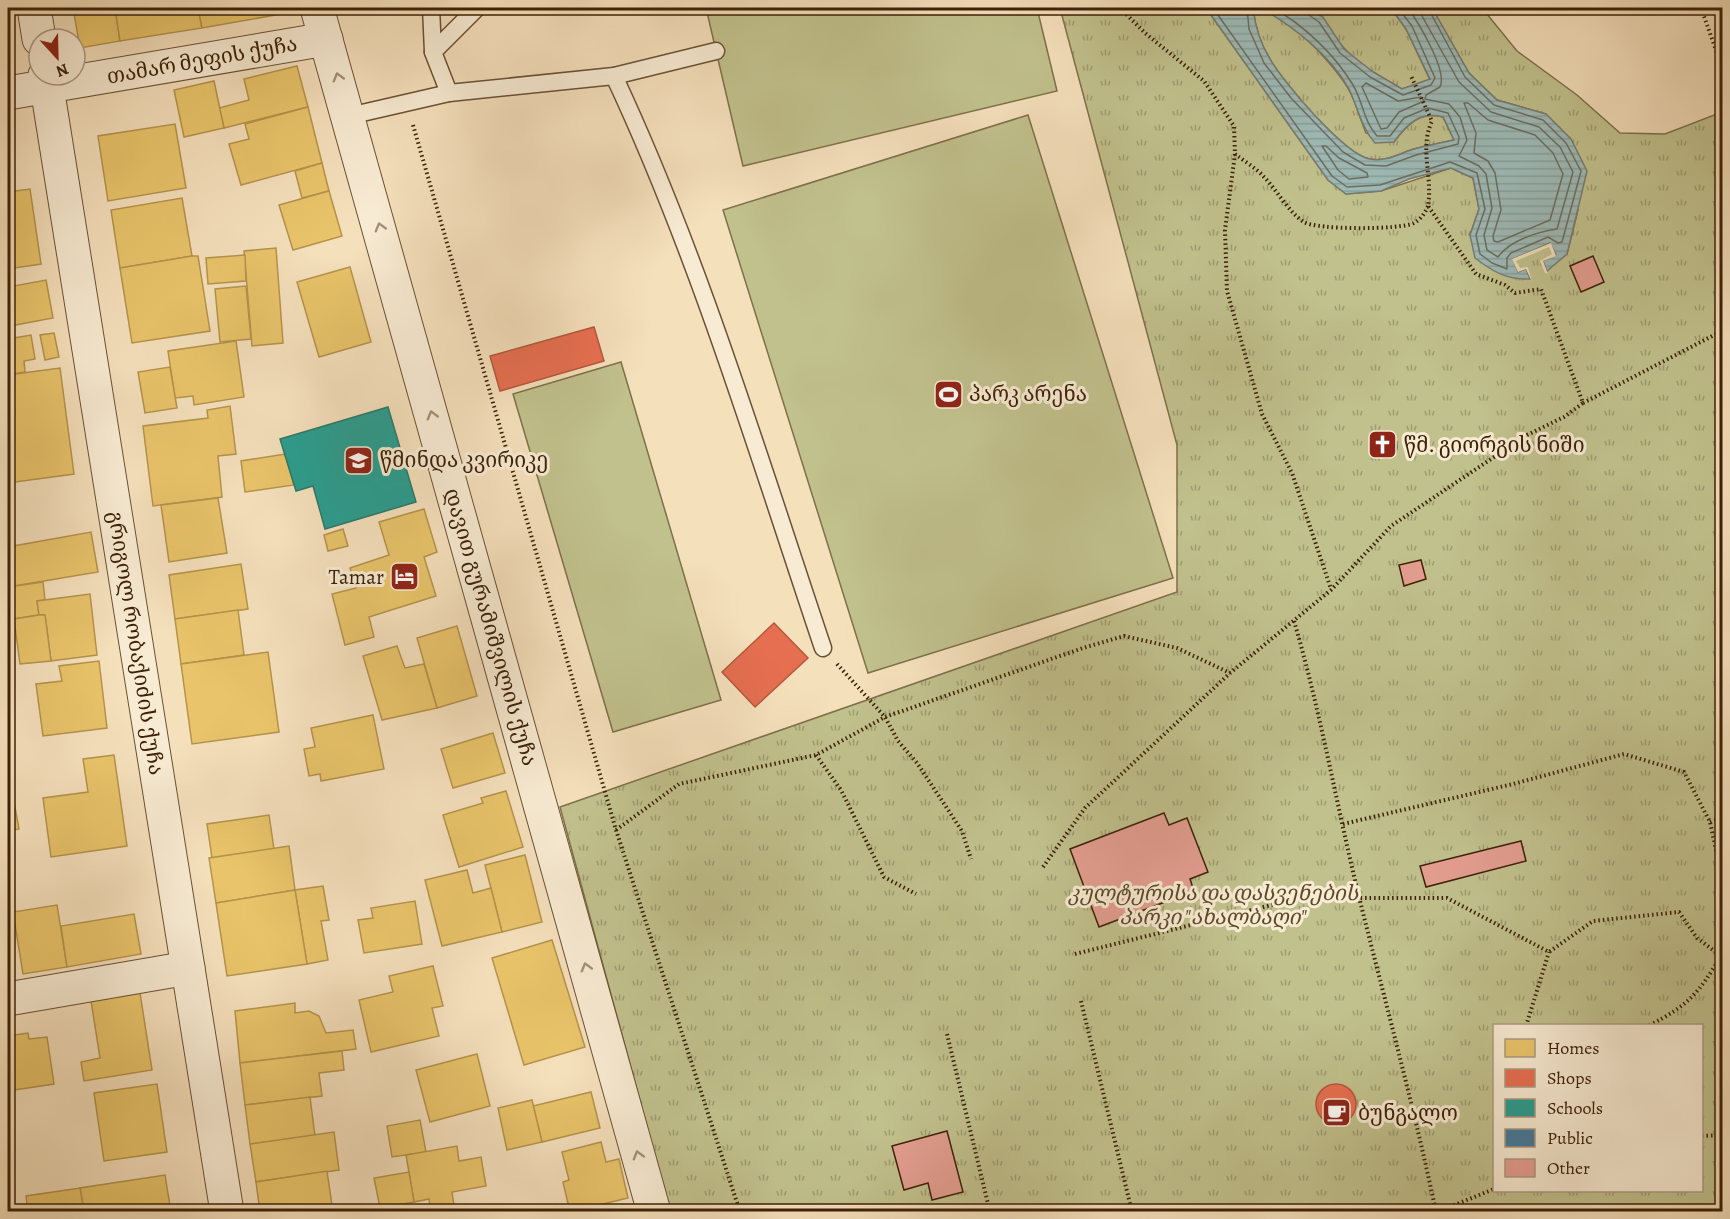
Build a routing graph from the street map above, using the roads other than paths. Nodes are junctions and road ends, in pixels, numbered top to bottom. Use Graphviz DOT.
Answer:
graph roads {
  1 [pos="34,8"];
  2 [pos="317,8"];
  3 [pos="430,8"];
  4 [pos="477,8"];
  5 [pos="37,27"];
  6 [pos="326,39"];
  7 [pos="716,51"];
  8 [pos="433,52"];
  9 [pos="87,74"];
  10 [pos="614,76"];
  11 [pos="27,86"];
  12 [pos="47,87"];
  13 [pos="8,93"];
  14 [pos="449,93"];
  15 [pos="349,116"];
  16 [pos="823,648"];
  17 [pos="188,968"];
  18 [pos="8,999"];
  19 [pos="227,1212"];
  20 [pos="654,1212"];
  1 -- 5 [label="street"];
  2 -- 6 [label="street, დავით გურამიშვილის ქუჩა"];
  3 -- 8 [label="lane"];
  4 -- 8 [label="lane"];
  6 -- 9 [label="street, თამარ მეფის ქუჩა"];
  15 -- 6 [label="street, დავით გურამიშვილის ქუჩა, one-way"];
  7 -- 10 [label="lane"];
  8 -- 14 [label="lane"];
  10 -- 14 [label="lane"];
  10 -- 16 [label="lane"];
  11 -- 13 [label="street, თამარ მეფის ქუჩა"];
  12 -- 17 [label="street, გრიგოლ რობაქიძის ქუჩა"];
  14 -- 15 [label="lane"];
  20 -- 15 [label="street, დავით გურამიშვილის ქუჩა, one-way"];
  17 -- 18 [label="street"];
  17 -- 19 [label="street, გრიგოლ რობაქიძის ქუჩა"];
}
